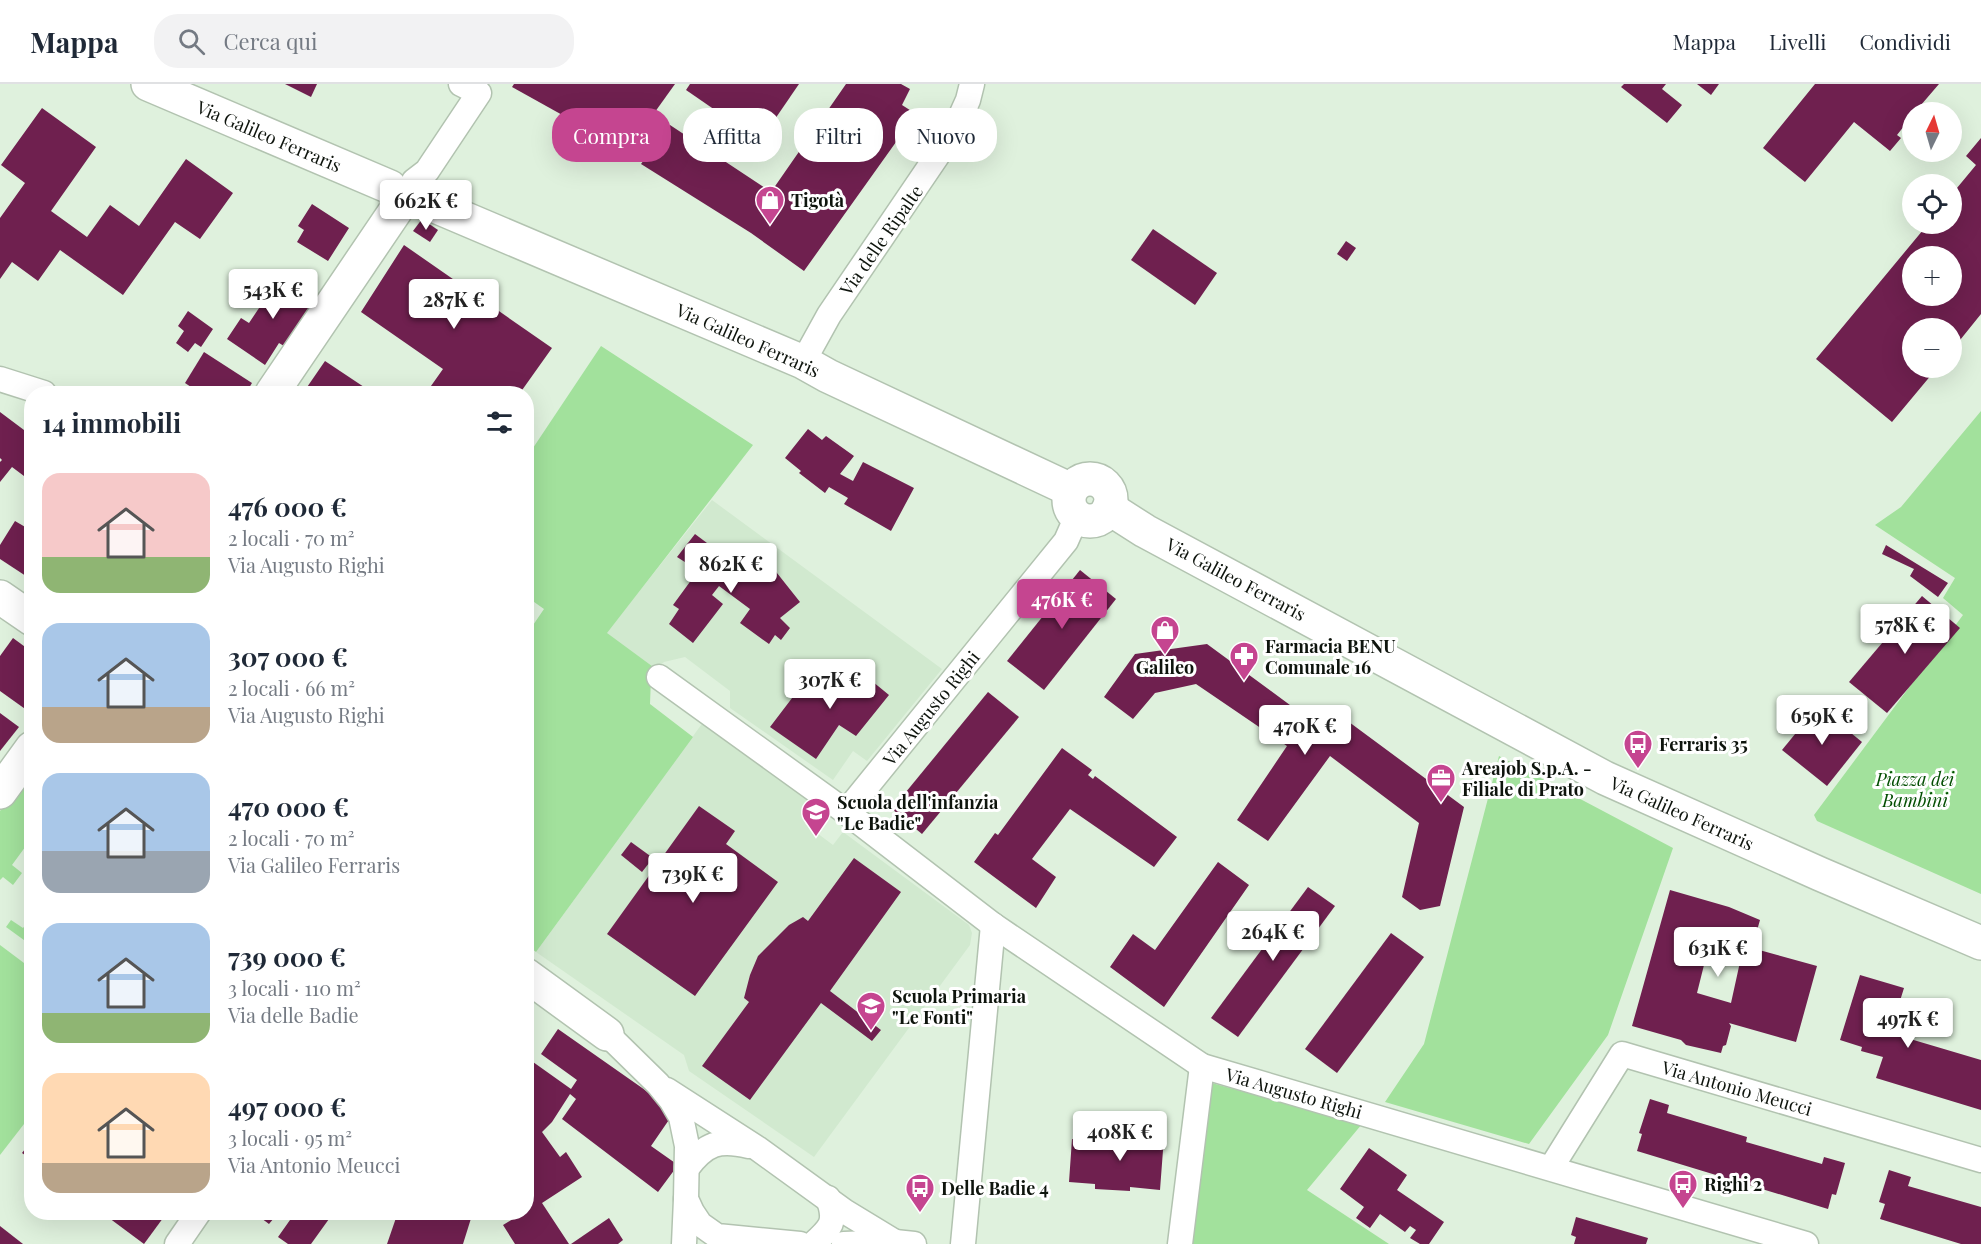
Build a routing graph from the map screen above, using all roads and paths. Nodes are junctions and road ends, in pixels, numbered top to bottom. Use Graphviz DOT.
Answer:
graph roads {
  1 [pos="148,84"];
  2 [pos="461,84"];
  3 [pos="972,84"];
  4 [pos="405,194"];
  5 [pos="803,362"];
  6 [pos="0,379"];
  7 [pos="277,386"];
  8 [pos="24,387"];
  9 [pos="1074,503"];
  10 [pos="0,597"];
  11 [pos="24,614"];
  12 [pos="659,677"];
  13 [pos="24,759"];
  14 [pos="0,792"];
  15 [pos="846,812"];
  16 [pos="993,925"];
  17 [pos="1981,943"];
  18 [pos="534,981"];
  19 [pos="607,1034"];
  20 [pos="1202,1066"];
  21 [pos="658,1084"];
  22 [pos="757,1148"];
  23 [pos="1981,1160"];
  24 [pos="687,1168"];
  25 [pos="1551,1168"];
  26 [pos="828,1198"];
  27 [pos="686,1199"];
  28 [pos="194,1220"];
  29 [pos="717,1236"];
  30 [pos="905,1243"];
  31 [pos="177,1244"];
  32 [pos="684,1244"];
  33 [pos="690,1244"];
  34 [pos="800,1244"];
  35 [pos="813,1244"];
  36 [pos="844,1244"];
  37 [pos="963,1244"];
  38 [pos="1180,1244"];
  39 [pos="1806,1244"];
  1 -- 4 [label="street, Via Galileo Ferraris"];
  2 -- 4 [label="street"];
  3 -- 5 [label="street, Via delle Ripalte"];
  4 -- 5 [label="street, Via Galileo Ferraris"];
  4 -- 7 [label="street"];
  5 -- 9 [label="street, Via Galileo Ferraris"];
  6 -- 8 [label="street"];
  9 -- 15 [label="street, Via Augusto Righi"];
  9 -- 17 [label="street, Via Galileo Ferraris"];
  10 -- 11 [label="street"];
  12 -- 15 [label="street, Via Augusto Righi"];
  13 -- 14 [label="street"];
  15 -- 16 [label="street, Via Augusto Righi"];
  16 -- 20 [label="street, Via Augusto Righi"];
  16 -- 37 [label="street"];
  18 -- 19 [label="street"];
  19 -- 21 [label="street"];
  20 -- 25 [label="street, Via Augusto Righi"];
  20 -- 38 [label="street"];
  21 -- 22 [label="street"];
  21 -- 24 [label="street"];
  22 -- 24 [label="street"];
  22 -- 26 [label="street"];
  23 -- 25 [label="street, Via Antonio Meucci"];
  24 -- 27 [label="street"];
  25 -- 39 [label="street, Via Augusto Righi"];
  26 -- 30 [label="street"];
  26 -- 35 [label="street"];
  27 -- 29 [label="street"];
  27 -- 32 [label="street"];
  28 -- 31 [label="street"];
  29 -- 33 [label="street"];
  29 -- 34 [label="street"];
  30 -- 36 [label="street"];
}
